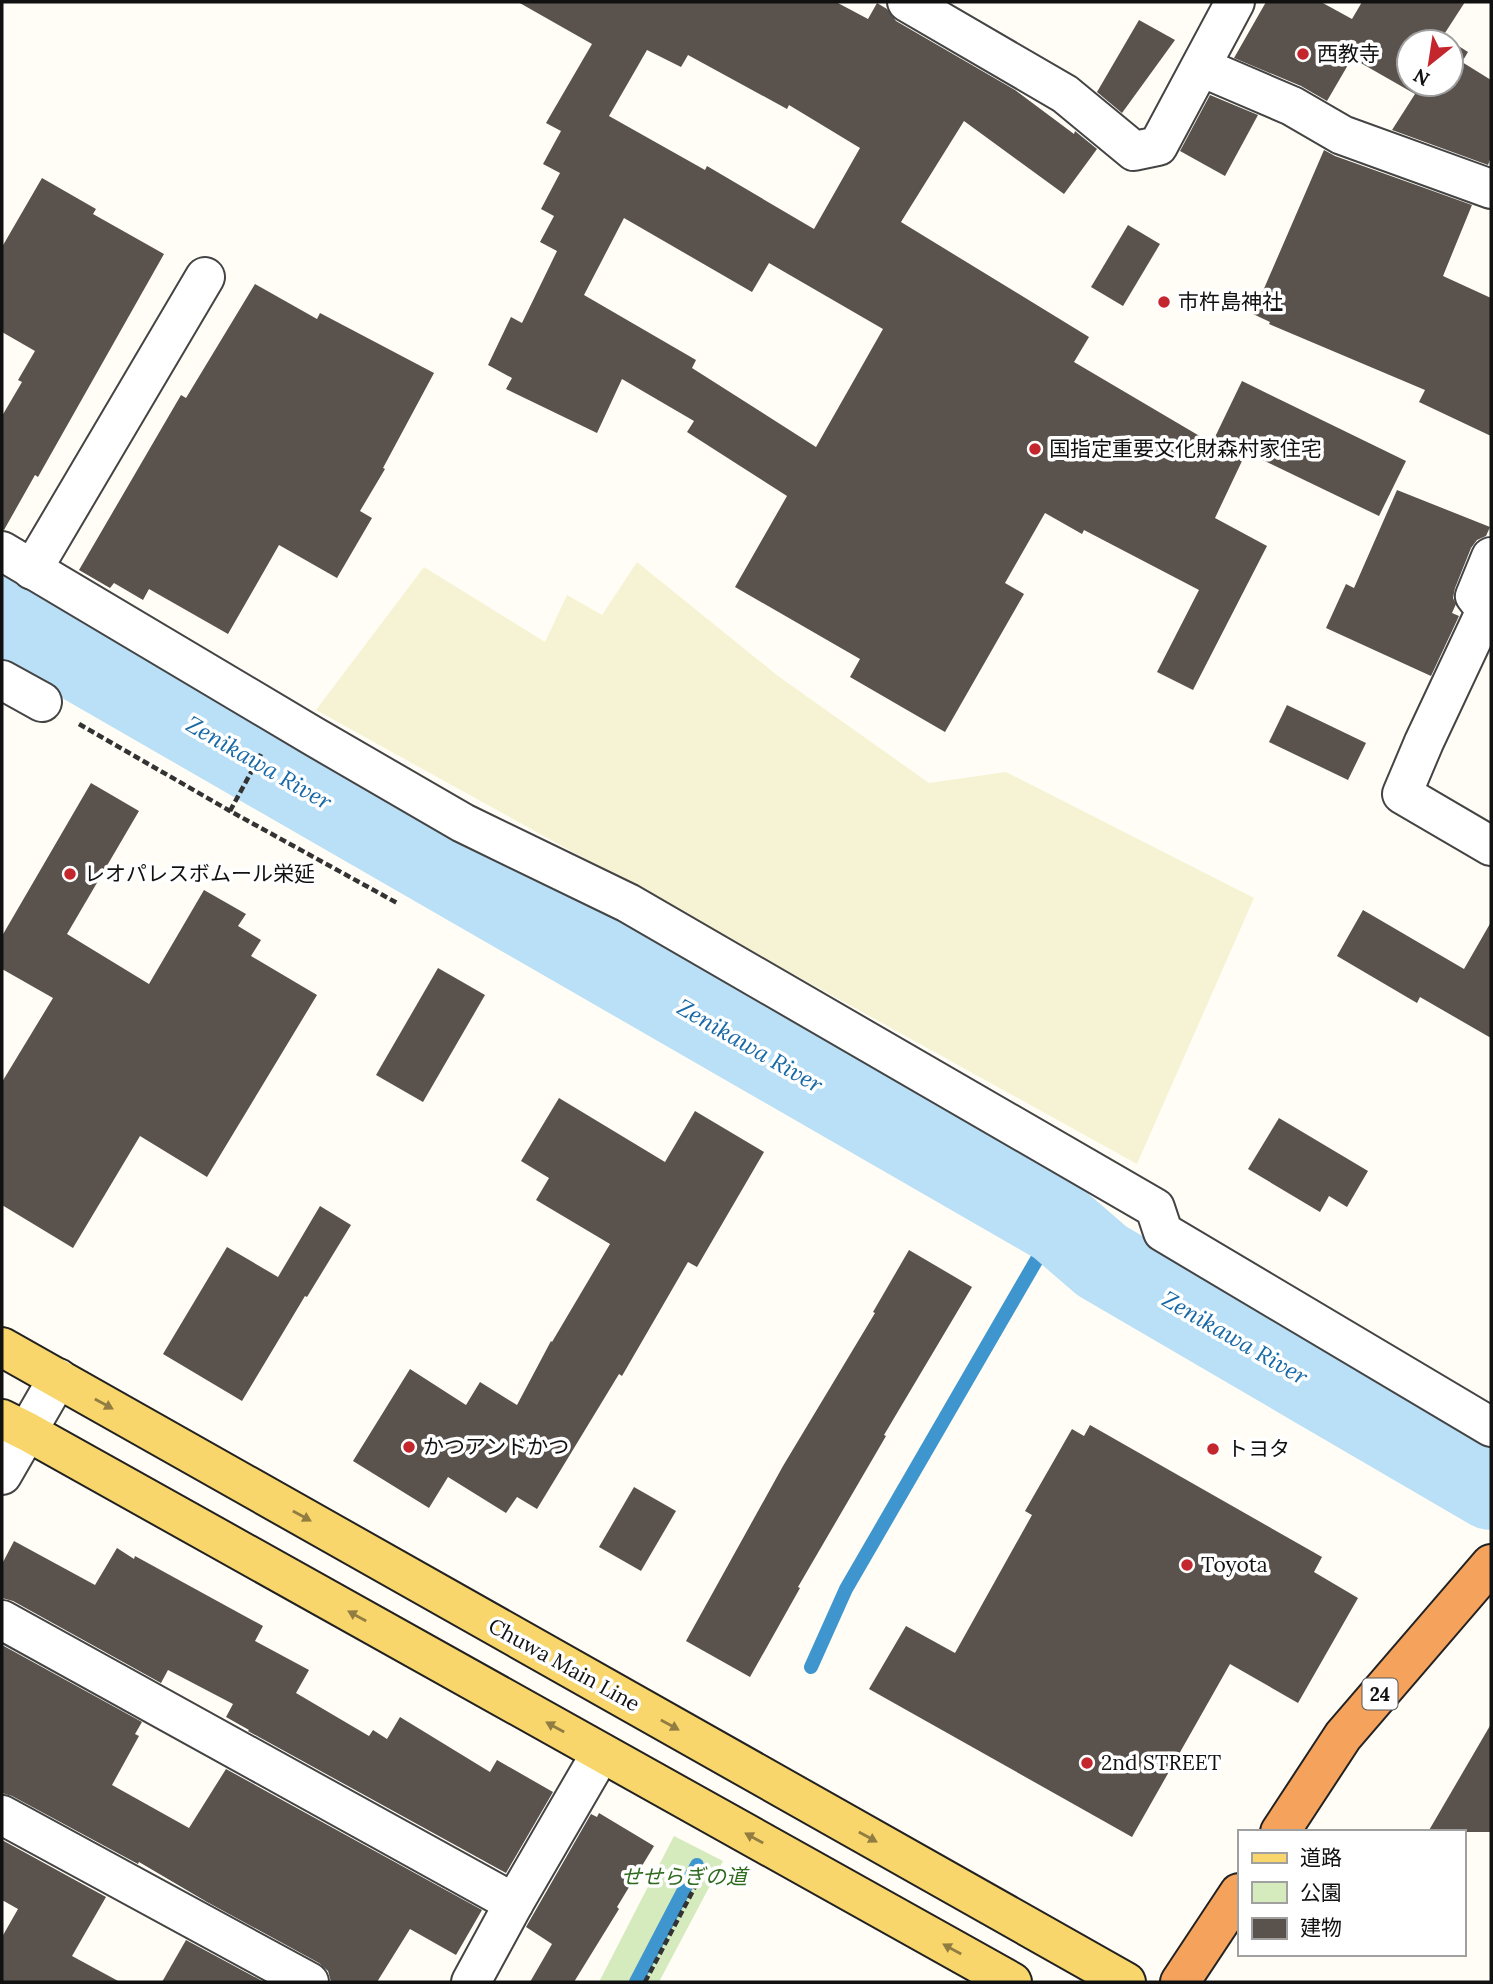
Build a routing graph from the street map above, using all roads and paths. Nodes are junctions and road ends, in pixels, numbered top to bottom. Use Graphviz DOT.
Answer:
graph roads {
  1 [pos="907,2"];
  2 [pos="1235,2"];
  3 [pos="1201,67"];
  4 [pos="1491,189"];
  5 [pos="205,277"];
  6 [pos="1491,557"];
  7 [pos="17,561"];
  8 [pos="2,680"];
  9 [pos="42,702"];
  10 [pos="265,748"];
  11 [pos="230,811"];
  12 [pos="1491,846"];
  13 [pos="399,904"];
  14 [pos="2,1347"];
  15 [pos="58,1378"];
  16 [pos="15,1425"];
  17 [pos="1491,1427"];
  18 [pos="2,1475"];
  19 [pos="1491,1564"];
  20 [pos="2,1620"];
  21 [pos="601,1753"];
  22 [pos="2,1815"];
  23 [pos="1281,1830"];
  24 [pos="713,1852"];
  25 [pos="1238,1895"];
  26 [pos="514,1903"];
  27 [pos="309,1982"];
  28 [pos="471,1982"];
  29 [pos="645,1982"];
  30 [pos="1012,1982"];
  31 [pos="1126,1982"];
  32 [pos="1180,1982"];
  1 -- 3 [label="street"];
  2 -- 3 [label="street"];
  3 -- 4 [label="street"];
  5 -- 7 [label="street"];
  6 -- 12 [label="street"];
  7 -- 17 [label="street"];
  8 -- 9 [label="street"];
  9 -- 11 [label="path"];
  10 -- 11 [label="path"];
  11 -- 13 [label="path"];
  14 -- 15 [label="main road, Chuwa Main Line"];
  15 -- 16 [label="street"];
  15 -- 31 [label="main road, Chuwa Main Line, one-way"];
  16 -- 18 [label="street"];
  21 -- 16 [label="main road, one-way"];
  19 -- 23 [label="highway, 24"];
  20 -- 26 [label="street"];
  21 -- 26 [label="street"];
  30 -- 21 [label="main road, one-way"];
  22 -- 27 [label="street"];
  24 -- 29 [label="path"];
  25 -- 32 [label="highway"];
  26 -- 28 [label="street"];
}
